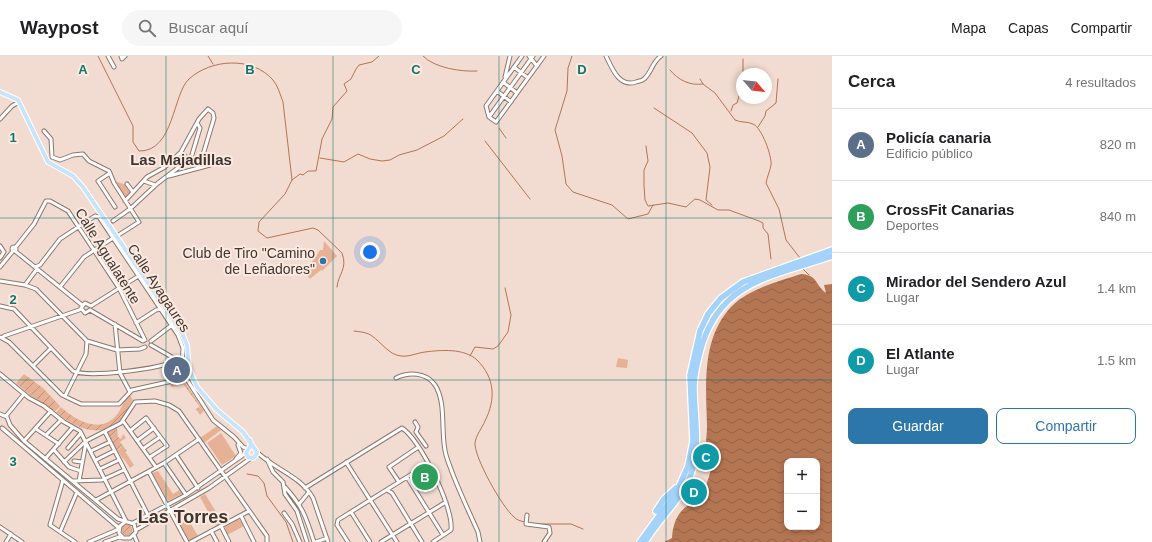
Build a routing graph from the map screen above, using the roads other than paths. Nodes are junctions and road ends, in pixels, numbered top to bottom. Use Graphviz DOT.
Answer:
graph roads {
  1 [pos="108,56"];
  2 [pos="121,56"];
  3 [pos="125,56"];
  4 [pos="510,56"];
  5 [pos="522,56"];
  6 [pos="544,56"];
  7 [pos="606,56"];
  8 [pos="661,56"];
  9 [pos="531,57"];
  10 [pos="537,66"];
  11 [pos="114,67"];
  12 [pos="514,67"];
  13 [pos="521,72"];
  14 [pos="528,78"];
  15 [pos="504,81"];
  16 [pos="510,88"];
  17 [pos="497,90"];
  18 [pos="0,92"];
  19 [pos="517,93"];
  20 [pos="504,96"];
  21 [pos="19,102"];
  22 [pos="511,102"];
  23 [pos="496,106"];
  24 [pos="504,112"];
  25 [pos="489,117"];
  26 [pos="0,119"];
  27 [pos="197,123"];
  28 [pos="44,131"];
  29 [pos="181,152"];
  30 [pos="188,160"];
  31 [pos="210,165"];
  32 [pos="199,168"];
  33 [pos="110,173"];
  34 [pos="168,177"];
  35 [pos="144,180"];
  36 [pos="127,184"];
  37 [pos="155,185"];
  38 [pos="133,192"];
  39 [pos="125,201"];
  40 [pos="115,207"];
  41 [pos="130,209"];
  42 [pos="113,221"];
  43 [pos="78,227"];
  44 [pos="115,237"];
  45 [pos="0,246"];
  46 [pos="14,250"];
  47 [pos="832,250"];
  48 [pos="94,251"];
  49 [pos="832,256"];
  50 [pos="0,258"];
  51 [pos="0,267"];
  52 [pos="36,268"];
  53 [pos="140,275"];
  54 [pos="0,281"];
  55 [pos="25,285"];
  56 [pos="60,287"];
  57 [pos="119,288"];
  58 [pos="82,305"];
  59 [pos="0,306"];
  60 [pos="90,306"];
  61 [pos="82,309"];
  62 [pos="161,309"];
  63 [pos="90,310"];
  64 [pos="62,316"];
  65 [pos="136,323"];
  66 [pos="115,324"];
  67 [pos="172,325"];
  68 [pos="31,326"];
  69 [pos="142,334"];
  70 [pos="1,338"];
  71 [pos="138,338"];
  72 [pos="87,340"];
  73 [pos="144,340"];
  74 [pos="151,341"];
  75 [pos="151,345"];
  76 [pos="145,347"];
  77 [pos="51,348"];
  78 [pos="117,350"];
  79 [pos="177,360"];
  80 [pos="182,363"];
  81 [pos="33,366"];
  82 [pos="77,373"];
  83 [pos="120,373"];
  84 [pos="190,373"];
  85 [pos="0,374"];
  86 [pos="186,378"];
  87 [pos="396,378"];
  88 [pos="130,392"];
  89 [pos="24,394"];
  90 [pos="65,396"];
  91 [pos="51,411"];
  92 [pos="0,414"];
  93 [pos="696,415"];
  94 [pos="6,416"];
  95 [pos="61,420"];
  96 [pos="123,421"];
  97 [pos="9,422"];
  98 [pos="414,422"];
  99 [pos="1,428"];
  100 [pos="74,428"];
  101 [pos="154,428"];
  102 [pos="36,429"];
  103 [pos="130,430"];
  104 [pos="226,431"];
  105 [pos="105,432"];
  106 [pos="416,432"];
  107 [pos="82,433"];
  108 [pos="46,435"];
  109 [pos="160,436"];
  110 [pos="410,437"];
  111 [pos="199,439"];
  112 [pos="138,440"];
  113 [pos="250,440"];
  114 [pos="24,441"];
  115 [pos="86,441"];
  116 [pos="110,442"];
  117 [pos="59,444"];
  118 [pos="426,446"];
  119 [pos="68,448"];
  120 [pos="144,448"];
  121 [pos="418,448"];
  122 [pos="255,449"];
  123 [pos="54,450"];
  124 [pos="114,450"];
  125 [pos="91,451"];
  126 [pos="247,451"];
  127 [pos="176,455"];
  128 [pos="150,457"];
  129 [pos="46,458"];
  130 [pos="253,458"];
  131 [pos="267,459"];
  132 [pos="96,460"];
  133 [pos="119,460"];
  134 [pos="696,460"];
  135 [pos="74,461"];
  136 [pos="64,462"];
  137 [pos="82,462"];
  138 [pos="346,462"];
  139 [pos="164,463"];
  140 [pos="428,464"];
  141 [pos="156,467"];
  142 [pos="227,468"];
  143 [pos="100,469"];
  144 [pos="124,470"];
  145 [pos="81,471"];
  146 [pos="149,472"];
  147 [pos="222,472"];
  148 [pos="685,474"];
  149 [pos="693,474"];
  150 [pos="225,476"];
  151 [pos="407,477"];
  152 [pos="106,479"];
  153 [pos="62,480"];
  154 [pos="73,481"];
  155 [pos="81,481"];
  156 [pos="130,482"];
  157 [pos="399,482"];
  158 [pos="79,486"];
  159 [pos="285,487"];
  160 [pos="198,488"];
  161 [pos="305,488"];
  162 [pos="387,490"];
  163 [pos="77,492"];
  164 [pos="112,492"];
  165 [pos="309,492"];
  166 [pos="186,495"];
  167 [pos="96,500"];
  168 [pos="371,500"];
  169 [pos="446,502"];
  170 [pos="300,503"];
  171 [pos="673,505"];
  172 [pos="168,506"];
  173 [pos="170,511"];
  174 [pos="249,511"];
  175 [pos="656,511"];
  176 [pos="351,512"];
  177 [pos="428,512"];
  178 [pos="284,513"];
  179 [pos="148,515"];
  180 [pos="527,515"];
  181 [pos="241,516"];
  182 [pos="126,521"];
  183 [pos="133,523"];
  184 [pos="411,523"];
  185 [pos="221,526"];
  186 [pos="0,527"];
  187 [pos="119,529"];
  188 [pos="136,530"];
  189 [pos="211,531"];
  190 [pos="60,532"];
  191 [pos="11,534"];
  192 [pos="134,535"];
  193 [pos="393,535"];
  194 [pos="122,536"];
  195 [pos="443,536"];
  196 [pos="128,539"];
  197 [pos="327,540"];
  198 [pos="6,542"];
  199 [pos="22,542"];
  200 [pos="75,542"];
  201 [pos="89,542"];
  202 [pos="105,542"];
  203 [pos="131,542"];
  204 [pos="137,542"];
  205 [pos="187,542"];
  206 [pos="191,542"];
  207 [pos="217,542"];
  208 [pos="229,542"];
  209 [pos="254,542"];
  210 [pos="267,542"];
  211 [pos="300,542"];
  212 [pos="307,542"];
  213 [pos="315,542"];
  214 [pos="348,542"];
  215 [pos="370,542"];
  216 [pos="381,542"];
  217 [pos="397,542"];
  218 [pos="422,542"];
  219 [pos="433,542"];
  220 [pos="480,542"];
  221 [pos="544,542"];
  222 [pos="640,542"];
  223 [pos="645,542"];
  1 -- 11 [label="street"];
  2 -- 3 [label="street"];
  4 -- 15 [label="street"];
  5 -- 12 [label="street"];
  6 -- 10 [label="street"];
  7 -- 8 [label="street"];
  9 -- 10 [label="street"];
  9 -- 13 [label="street"];
  10 -- 14 [label="street"];
  12 -- 13 [label="street"];
  12 -- 15 [label="street"];
  13 -- 14 [label="street"];
  13 -- 16 [label="street"];
  14 -- 19 [label="street"];
  15 -- 16 [label="street"];
  15 -- 17 [label="street"];
  16 -- 19 [label="street"];
  16 -- 20 [label="street"];
  17 -- 20 [label="street"];
  17 -- 25 [label="street"];
  18 -- 21 [label="main road"];
  19 -- 22 [label="street"];
  20 -- 22 [label="street"];
  20 -- 23 [label="street"];
  21 -- 26 [label="street"];
  21 -- 44 [label="main road"];
  22 -- 24 [label="street"];
  23 -- 24 [label="street"];
  23 -- 25 [label="street"];
  24 -- 25 [label="street"];
  27 -- 29 [label="street"];
  27 -- 30 [label="street"];
  27 -- 32 [label="street"];
  28 -- 33 [label="street"];
  29 -- 30 [label="street"];
  29 -- 35 [label="street"];
  30 -- 34 [label="street"];
  31 -- 32 [label="street"];
  32 -- 34 [label="street"];
  33 -- 39 [label="street"];
  33 -- 40 [label="street"];
  34 -- 37 [label="street"];
  35 -- 37 [label="street"];
  35 -- 38 [label="street"];
  36 -- 38 [label="street"];
  37 -- 41 [label="street"];
  38 -- 39 [label="street"];
  39 -- 41 [label="street"];
  41 -- 42 [label="street"];
  41 -- 44 [label="street"];
  43 -- 44 [label="street, Calle Ayagaures"];
  43 -- 46 [label="street, Calle Agualatente"];
  43 -- 48 [label="street, Calle Agualatente"];
  43 -- 52 [label="street"];
  44 -- 48 [label="street"];
  44 -- 53 [label="street, Calle Ayagaures"];
  44 -- 53 [label="main road"];
  45 -- 50 [label="street"];
  46 -- 51 [label="street"];
  46 -- 52 [label="street"];
  47 -- 148 [label="highway"];
  48 -- 56 [label="street"];
  48 -- 57 [label="street, Calle Agualatente"];
  49 -- 93 [label="highway"];
  52 -- 55 [label="street"];
  52 -- 56 [label="street"];
  53 -- 57 [label="street"];
  53 -- 62 [label="street, Calle Ayagaures"];
  53 -- 84 [label="main road"];
  54 -- 55 [label="street"];
  55 -- 64 [label="street"];
  56 -- 58 [label="street"];
  57 -- 60 [label="street"];
  57 -- 65 [label="street, Calle Agualatente"];
  58 -- 60 [label="street"];
  58 -- 61 [label="street"];
  59 -- 68 [label="street"];
  60 -- 63 [label="street"];
  61 -- 63 [label="street"];
  61 -- 64 [label="street"];
  62 -- 65 [label="street"];
  62 -- 67 [label="street, Calle Ayagaures"];
  63 -- 66 [label="street"];
  64 -- 68 [label="street"];
  64 -- 72 [label="street"];
  65 -- 69 [label="street, Calle Agualatente"];
  66 -- 71 [label="street"];
  66 -- 78 [label="street"];
  67 -- 74 [label="street"];
  67 -- 80 [label="street, Calle Ayagaures"];
  68 -- 70 [label="street"];
  68 -- 77 [label="street"];
  69 -- 71 [label="street"];
  69 -- 73 [label="street, Calle Agualatente"];
  70 -- 81 [label="street"];
  71 -- 73 [label="street"];
  72 -- 78 [label="street"];
  72 -- 82 [label="street"];
  73 -- 74 [label="street"];
  73 -- 76 [label="street, Calle Agualatente"];
  74 -- 75 [label="street"];
  75 -- 76 [label="street"];
  75 -- 79 [label="street"];
  76 -- 78 [label="street"];
  77 -- 81 [label="street"];
  77 -- 82 [label="street"];
  78 -- 83 [label="street"];
  79 -- 80 [label="street"];
  79 -- 83 [label="street"];
  80 -- 84 [label="street"];
  80 -- 86 [label="street, Calle Ayagaures"];
  81 -- 90 [label="street"];
  82 -- 83 [label="street"];
  82 -- 90 [label="street"];
  83 -- 88 [label="street"];
  84 -- 113 [label="main road"];
  85 -- 89 [label="street"];
  86 -- 88 [label="street"];
  86 -- 104 [label="street, Calle Ayagaures"];
  87 -- 220 [label="street"];
  88 -- 90 [label="street"];
  89 -- 91 [label="street"];
  89 -- 94 [label="street"];
  91 -- 95 [label="street"];
  91 -- 102 [label="street"];
  92 -- 94 [label="street"];
  93 -- 134 [label="highway"];
  93 -- 171 [label="highway"];
  94 -- 97 [label="street"];
  95 -- 100 [label="street"];
  95 -- 108 [label="street"];
  96 -- 103 [label="street"];
  96 -- 105 [label="street"];
  96 -- 111 [label="street"];
  97 -- 99 [label="street"];
  97 -- 114 [label="street"];
  98 -- 106 [label="street"];
  99 -- 153 [label="street"];
  100 -- 107 [label="street"];
  100 -- 117 [label="street"];
  101 -- 103 [label="street"];
  101 -- 109 [label="street"];
  101 -- 112 [label="street"];
  102 -- 108 [label="street"];
  102 -- 114 [label="street"];
  103 -- 112 [label="street"];
  104 -- 126 [label="street"];
  104 -- 142 [label="street"];
  105 -- 115 [label="street"];
  105 -- 116 [label="street"];
  106 -- 110 [label="street"];
  106 -- 118 [label="street"];
  107 -- 115 [label="street"];
  107 -- 119 [label="street"];
  108 -- 117 [label="street"];
  109 -- 120 [label="street"];
  109 -- 128 [label="street"];
  110 -- 121 [label="street"];
  110 -- 138 [label="street"];
  111 -- 127 [label="street"];
  111 -- 147 [label="street"];
  112 -- 120 [label="street"];
  113 -- 122 [label="main road"];
  113 -- 126 [label="main road"];
  114 -- 129 [label="street"];
  115 -- 125 [label="street"];
  115 -- 136 [label="street"];
  115 -- 137 [label="street"];
  116 -- 124 [label="street"];
  116 -- 125 [label="street"];
  117 -- 123 [label="street"];
  120 -- 128 [label="street"];
  121 -- 140 [label="street"];
  121 -- 157 [label="street"];
  122 -- 126 [label="main road"];
  122 -- 130 [label="main road"];
  122 -- 131 [label="street"];
  123 -- 129 [label="street"];
  123 -- 136 [label="street"];
  124 -- 132 [label="street"];
  124 -- 133 [label="street"];
  125 -- 132 [label="street"];
  126 -- 130 [label="main road"];
  126 -- 142 [label="street"];
  127 -- 139 [label="street"];
  127 -- 160 [label="street"];
  128 -- 141 [label="street"];
  129 -- 154 [label="street"];
  130 -- 131 [label="street"];
  130 -- 150 [label="street"];
  131 -- 159 [label="street"];
  131 -- 161 [label="street"];
  132 -- 143 [label="street"];
  133 -- 143 [label="street"];
  133 -- 144 [label="street"];
  135 -- 137 [label="street"];
  136 -- 145 [label="street"];
  137 -- 145 [label="street"];
  138 -- 161 [label="street"];
  138 -- 168 [label="street"];
  139 -- 141 [label="street"];
  139 -- 166 [label="street"];
  140 -- 151 [label="street"];
  140 -- 169 [label="street"];
  141 -- 146 [label="street"];
  142 -- 147 [label="street"];
  143 -- 152 [label="street"];
  144 -- 152 [label="street"];
  144 -- 156 [label="street"];
  145 -- 155 [label="street"];
  146 -- 156 [label="street"];
  146 -- 172 [label="street"];
  147 -- 150 [label="street"];
  147 -- 160 [label="street"];
  148 -- 175 [label="highway"];
  148 -- 222 [label="highway"];
  149 -- 171 [label="highway"];
  150 -- 173 [label="street"];
  150 -- 174 [label="street"];
  151 -- 157 [label="street"];
  151 -- 177 [label="street"];
  152 -- 155 [label="street"];
  152 -- 164 [label="street"];
  153 -- 163 [label="street"];
  153 -- 190 [label="street"];
  154 -- 155 [label="street"];
  154 -- 158 [label="street"];
  155 -- 158 [label="street"];
  156 -- 164 [label="street"];
  156 -- 179 [label="street"];
  157 -- 162 [label="street"];
  158 -- 167 [label="street"];
  159 -- 170 [label="street"];
  159 -- 212 [label="street"];
  160 -- 166 [label="street"];
  161 -- 165 [label="street"];
  162 -- 168 [label="street"];
  162 -- 184 [label="street"];
  163 -- 187 [label="street"];
  163 -- 190 [label="street"];
  164 -- 167 [label="street"];
  164 -- 182 [label="street"];
  165 -- 170 [label="street"];
  165 -- 197 [label="street"];
  166 -- 172 [label="street"];
  167 -- 182 [label="street"];
  168 -- 176 [label="street"];
  168 -- 193 [label="street"];
  169 -- 177 [label="street"];
  169 -- 195 [label="street"];
  170 -- 213 [label="street"];
  171 -- 223 [label="highway"];
  172 -- 173 [label="street"];
  172 -- 179 [label="street"];
  173 -- 188 [label="street"];
  173 -- 205 [label="street"];
  174 -- 181 [label="street"];
  174 -- 210 [label="street"];
  176 -- 214 [label="street"];
  176 -- 215 [label="street"];
  177 -- 184 [label="street"];
  177 -- 195 [label="street"];
  178 -- 211 [label="street"];
  179 -- 183 [label="street"];
  180 -- 221 [label="street"];
  181 -- 185 [label="street"];
  181 -- 209 [label="street"];
  182 -- 183 [label="street"];
  182 -- 187 [label="street"];
  183 -- 188 [label="street"];
  184 -- 193 [label="street"];
  184 -- 218 [label="street"];
  185 -- 189 [label="street"];
  185 -- 208 [label="street"];
  186 -- 191 [label="street"];
  187 -- 194 [label="street"];
  187 -- 201 [label="street"];
  188 -- 192 [label="street"];
  189 -- 206 [label="street"];
  189 -- 207 [label="street"];
  190 -- 200 [label="street"];
  191 -- 198 [label="street"];
  191 -- 199 [label="street"];
  192 -- 196 [label="street"];
  192 -- 204 [label="street"];
  193 -- 216 [label="street"];
  193 -- 217 [label="street"];
  194 -- 196 [label="street"];
  194 -- 202 [label="street"];
  195 -- 219 [label="street"];
  196 -- 203 [label="street"];
  197 -- 213 [label="street"];
}
